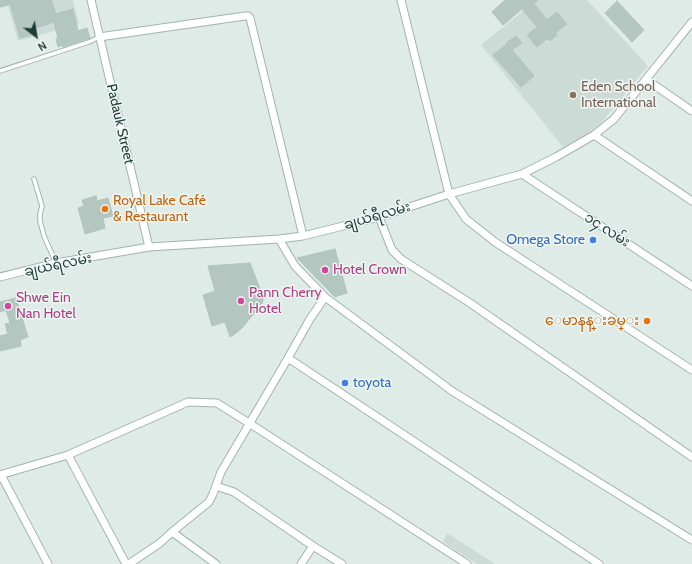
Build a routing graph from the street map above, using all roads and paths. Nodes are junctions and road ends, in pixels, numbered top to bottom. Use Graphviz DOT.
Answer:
graph roads {
  1 [pos="91,0"];
  2 [pos="401,0"];
  3 [pos="692,22"];
  4 [pos="99,37"];
  5 [pos="0,71"];
  6 [pos="647,80"];
  7 [pos="692,111"];
  8 [pos="594,135"];
  9 [pos="522,174"];
  10 [pos="34,179"];
  11 [pos="449,194"];
  12 [pos="692,201"];
  13 [pos="380,218"];
  14 [pos="303,236"];
  15 [pos="279,239"];
  16 [pos="149,247"];
  17 [pos="56,263"];
  18 [pos="0,277"];
  19 [pos="692,286"];
  20 [pos="325,297"];
  21 [pos="288,358"];
  22 [pos="692,370"];
  23 [pos="249,423"];
  24 [pos="68,455"];
  25 [pos="692,457"];
  26 [pos="0,474"];
  27 [pos="216,486"];
  28 [pos="172,532"];
  29 [pos="692,540"];
  30 [pos="313,546"];
  31 [pos="48,564"];
  32 [pos="128,564"];
  33 [pos="216,564"];
  34 [pos="301,564"];
  35 [pos="342,564"];
  36 [pos="467,564"];
  37 [pos="599,564"];
  1 -- 4 [label="street, Padauk Street"];
  2 -- 11 [label="street"];
  3 -- 6 [label="street, ချယ်ရီလမ်း"];
  4 -- 5 [label="lane"];
  4 -- 14 [label="street"];
  4 -- 16 [label="street, Padauk Street"];
  6 -- 7 [label="street"];
  6 -- 8 [label="street, ချယ်ရီလမ်း"];
  8 -- 9 [label="street, ချယ်ရီလမ်း"];
  8 -- 12 [label="street"];
  9 -- 11 [label="street, ချယ်ရီလမ်း"];
  9 -- 19 [label="street, ၁၄ လမ်း"];
  10 -- 17 [label="lane"];
  11 -- 13 [label="street, ချယ်ရီလမ်း"];
  11 -- 22 [label="street"];
  13 -- 14 [label="street, ချယ်ရီလမ်း"];
  13 -- 25 [label="street"];
  14 -- 15 [label="street, ချယ်ရီလမ်း"];
  15 -- 16 [label="street, ချယ်ရီလမ်း"];
  15 -- 20 [label="street"];
  16 -- 17 [label="street, ချယ်ရီလမ်း"];
  17 -- 18 [label="street, ချယ်ရီလမ်း"];
  20 -- 21 [label="street"];
  20 -- 29 [label="street"];
  21 -- 23 [label="street"];
  21 -- 37 [label="street"];
  23 -- 24 [label="street"];
  23 -- 27 [label="street"];
  23 -- 36 [label="street"];
  24 -- 26 [label="street"];
  24 -- 32 [label="street"];
  26 -- 31 [label="street"];
  27 -- 28 [label="street"];
  27 -- 30 [label="street"];
  28 -- 32 [label="street"];
  28 -- 33 [label="street"];
  30 -- 34 [label="street"];
  30 -- 35 [label="street"];
}
